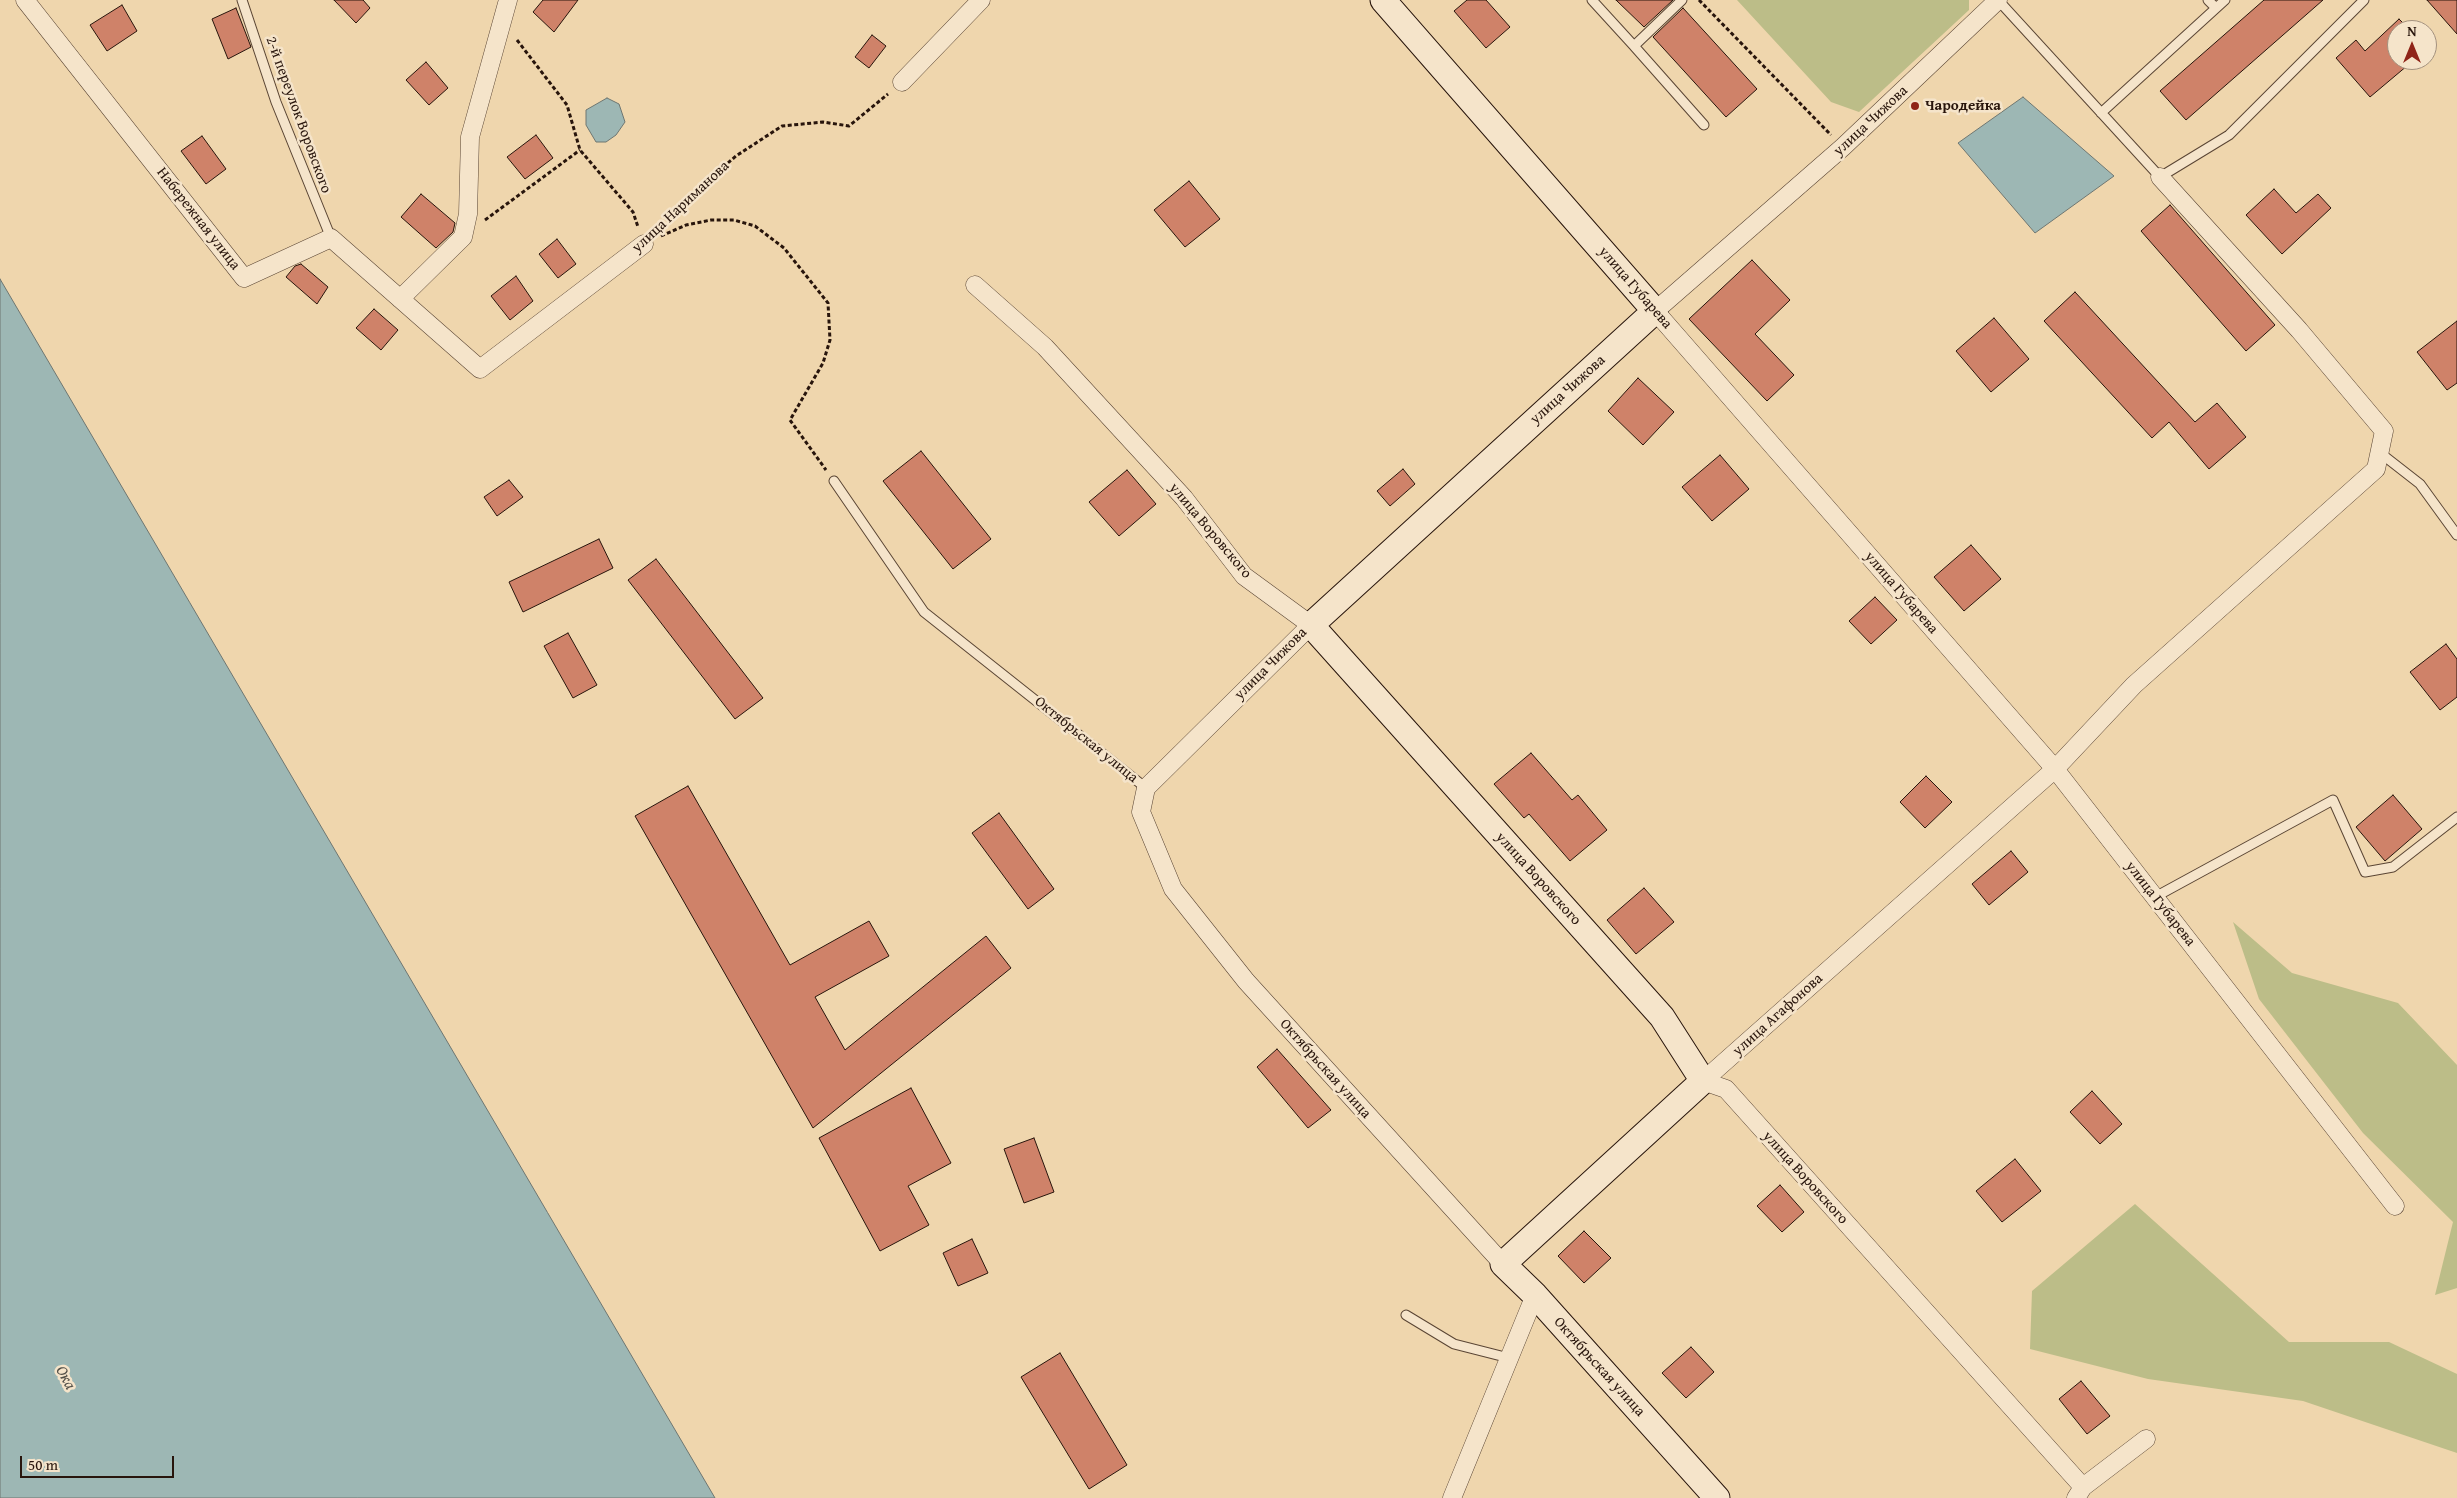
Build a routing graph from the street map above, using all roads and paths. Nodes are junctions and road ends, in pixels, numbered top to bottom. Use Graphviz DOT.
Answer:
graph roads {
  1 [pos="25,0"];
  2 [pos="242,0"];
  3 [pos="508,0"];
  4 [pos="981,0"];
  5 [pos="1383,0"];
  6 [pos="1592,0"];
  7 [pos="1682,0"];
  8 [pos="1698,0"];
  9 [pos="1998,0"];
  10 [pos="2208,0"];
  11 [pos="2225,0"];
  12 [pos="2364,0"];
  13 [pos="2216,8"];
  14 [pos="501,21"];
  15 [pos="1634,46"];
  16 [pos="902,82"];
  17 [pos="2101,113"];
  18 [pos="1704,125"];
  19 [pos="1843,148"];
  20 [pos="580,150"];
  21 [pos="2160,177"];
  22 [pos="463,237"];
  23 [pos="331,238"];
  24 [pos="644,244"];
  25 [pos="975,285"];
  26 [pos="400,299"];
  27 [pos="1655,311"];
  28 [pos="2380,452"];
  29 [pos="834,481"];
  30 [pos="2457,535"];
  31 [pos="1311,625"];
  32 [pos="2055,769"];
  33 [pos="1146,788"];
  34 [pos="2457,817"];
  35 [pos="2155,897"];
  36 [pos="1703,1081"];
  37 [pos="2395,1206"];
  38 [pos="1503,1264"];
  39 [pos="1535,1295"];
  40 [pos="1406,1315"];
  41 [pos="1509,1358"];
  42 [pos="2146,1439"];
  43 [pos="2079,1493"];
  44 [pos="1452,1498"];
  45 [pos="1717,1498"];
  1 -- 23 [label="street, Набережная улица"];
  2 -- 23 [label="lane, 2-й переулок Воровского"];
  3 -- 14 [label="street"];
  4 -- 16 [label="street"];
  5 -- 27 [label="street, улица Губарева"];
  6 -- 15 [label="lane"];
  7 -- 15 [label="lane"];
  8 -- 19 [label="path"];
  9 -- 17 [label="lane"];
  9 -- 19 [label="street, улица Чижова"];
  10 -- 13 [label="lane"];
  11 -- 13 [label="lane"];
  12 -- 21 [label="lane"];
  13 -- 17 [label="lane"];
  14 -- 20 [label="path"];
  14 -- 22 [label="street"];
  15 -- 18 [label="lane"];
  16 -- 24 [label="path, улица Нариманова"];
  17 -- 21 [label="lane"];
  19 -- 27 [label="street, улица Чижова"];
  20 -- 22 [label="path"];
  20 -- 24 [label="path"];
  21 -- 28 [label="street, улица Агафонова"];
  22 -- 26 [label="street"];
  23 -- 26 [label="street"];
  24 -- 26 [label="street, улица Нариманова"];
  24 -- 29 [label="path"];
  25 -- 31 [label="street, улица Воровского"];
  27 -- 31 [label="street, улица Чижова"];
  27 -- 32 [label="street, улица Губарева"];
  28 -- 30 [label="lane"];
  28 -- 32 [label="street, улица Агафонова"];
  29 -- 33 [label="lane, Октябрьская улица"];
  31 -- 33 [label="street, улица Чижова"];
  31 -- 36 [label="street, улица Воровского"];
  32 -- 35 [label="street, улица Губарева"];
  32 -- 36 [label="street, улица Агафонова"];
  33 -- 38 [label="street, Октябрьская улица"];
  34 -- 35 [label="lane"];
  35 -- 37 [label="street, улица Губарева"];
  36 -- 38 [label="street, улица Агафонова"];
  36 -- 43 [label="street, улица Воровского"];
  38 -- 39 [label="street, Октябрьская улица"];
  39 -- 41 [label="street"];
  39 -- 45 [label="street, Октябрьская улица"];
  40 -- 41 [label="lane"];
  41 -- 44 [label="street"];
  42 -- 43 [label="street"];
}
